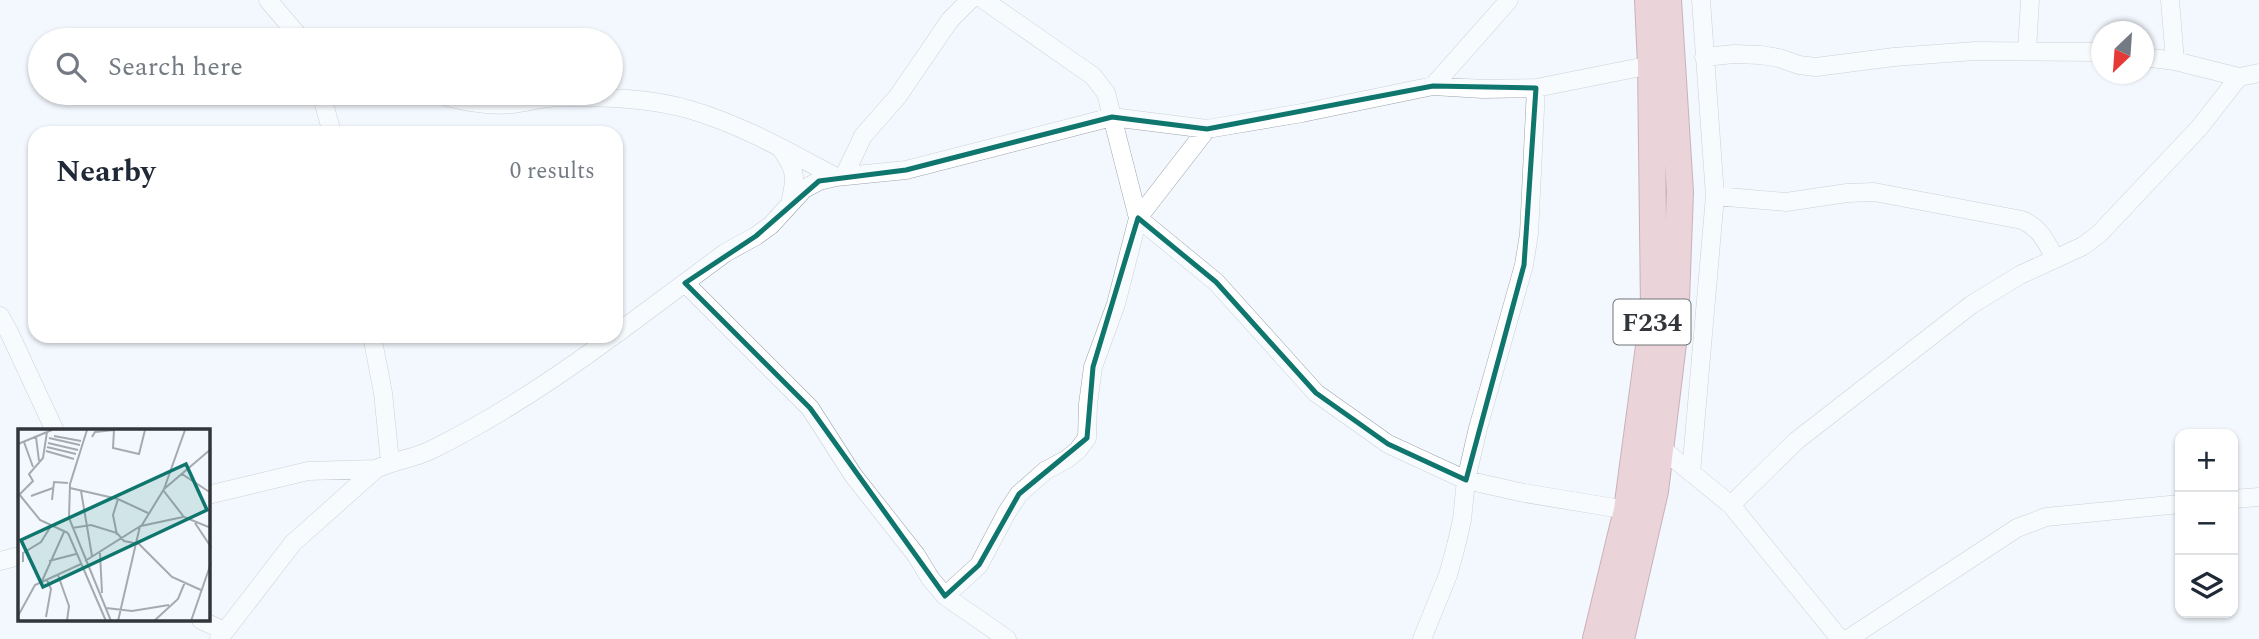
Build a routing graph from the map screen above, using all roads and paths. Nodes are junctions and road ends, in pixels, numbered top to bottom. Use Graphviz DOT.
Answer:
graph roads {
  1 [pos="268,0"];
  2 [pos="970,0"];
  3 [pos="984,0"];
  4 [pos="1509,0"];
  5 [pos="1648,0"];
  6 [pos="1668,0"];
  7 [pos="1701,0"];
  8 [pos="2030,0"];
  9 [pos="2170,0"];
  10 [pos="292,28"];
  11 [pos="2027,50"];
  12 [pos="2091,52"];
  13 [pos="1704,57"];
  14 [pos="2154,58"];
  15 [pos="2175,61"];
  16 [pos="1651,65"];
  17 [pos="2259,73"];
  18 [pos="2239,77"];
  19 [pos="1433,86"];
  20 [pos="1536,88"];
  21 [pos="623,100"];
  22 [pos="324,105"];
  23 [pos="1112,117"];
  24 [pos="330,126"];
  25 [pos="1208,129"];
  26 [pos="780,148"];
  27 [pos="840,176"];
  28 [pos="1715,196"];
  29 [pos="790,204"];
  30 [pos="1138,218"];
  31 [pos="2055,259"];
  32 [pos="685,283"];
  33 [pos="0,316"];
  34 [pos="623,329"];
  35 [pos="373,343"];
  36 [pos="603,343"];
  37 [pos="54,429"];
  38 [pos="1661,448"];
  39 [pos="383,466"];
  40 [pos="1691,473"];
  41 [pos="1466,480"];
  42 [pos="210,495"];
  43 [pos="2259,497"];
  44 [pos="2238,499"];
  45 [pos="2175,504"];
  46 [pos="1731,505"];
  47 [pos="1627,510"];
  48 [pos="18,556"];
  49 [pos="0,561"];
  50 [pos="945,596"];
  51 [pos="204,622"];
  52 [pos="222,635"];
  53 [pos="1007,639"];
  54 [pos="1422,639"];
  55 [pos="1596,639"];
  56 [pos="1621,639"];
  57 [pos="1840,639"];
  58 [pos="1848,639"];
  1 -- 10 [label="street"];
  2 -- 27 [label="street"];
  3 -- 23 [label="street"];
  4 -- 19 [label="street"];
  5 -- 16 [label="main road, F234"];
  6 -- 38 [label="main road, F234"];
  7 -- 13 [label="street"];
  8 -- 11 [label="street"];
  9 -- 15 [label="street"];
  11 -- 12 [label="street"];
  11 -- 13 [label="street"];
  13 -- 28 [label="street"];
  14 -- 15 [label="street"];
  15 -- 18 [label="street"];
  16 -- 20 [label="street"];
  16 -- 47 [label="main road, F234"];
  17 -- 18 [label="street"];
  18 -- 31 [label="street"];
  19 -- 20 [label="street"];
  19 -- 25 [label="street"];
  20 -- 41 [label="street"];
  21 -- 26 [label="street"];
  22 -- 24 [label="street"];
  23 -- 25 [label="street"];
  23 -- 27 [label="street"];
  23 -- 30 [label="street"];
  25 -- 30 [label="street"];
  26 -- 27 [label="street"];
  26 -- 29 [label="street"];
  27 -- 29 [label="street"];
  28 -- 31 [label="street"];
  28 -- 40 [label="street"];
  29 -- 32 [label="street"];
  30 -- 41 [label="street"];
  30 -- 50 [label="street"];
  31 -- 46 [label="street"];
  32 -- 34 [label="street"];
  32 -- 50 [label="street"];
  33 -- 37 [label="street"];
  35 -- 39 [label="street"];
  36 -- 39 [label="street"];
  38 -- 40 [label="street"];
  38 -- 56 [label="main road, F234"];
  39 -- 42 [label="street"];
  39 -- 52 [label="street"];
  40 -- 46 [label="street"];
  41 -- 47 [label="street"];
  41 -- 54 [label="street"];
  43 -- 44 [label="street"];
  45 -- 58 [label="street"];
  46 -- 57 [label="street"];
  47 -- 55 [label="main road, F234"];
  48 -- 49 [label="street"];
  50 -- 53 [label="street"];
  51 -- 52 [label="street"];
}
